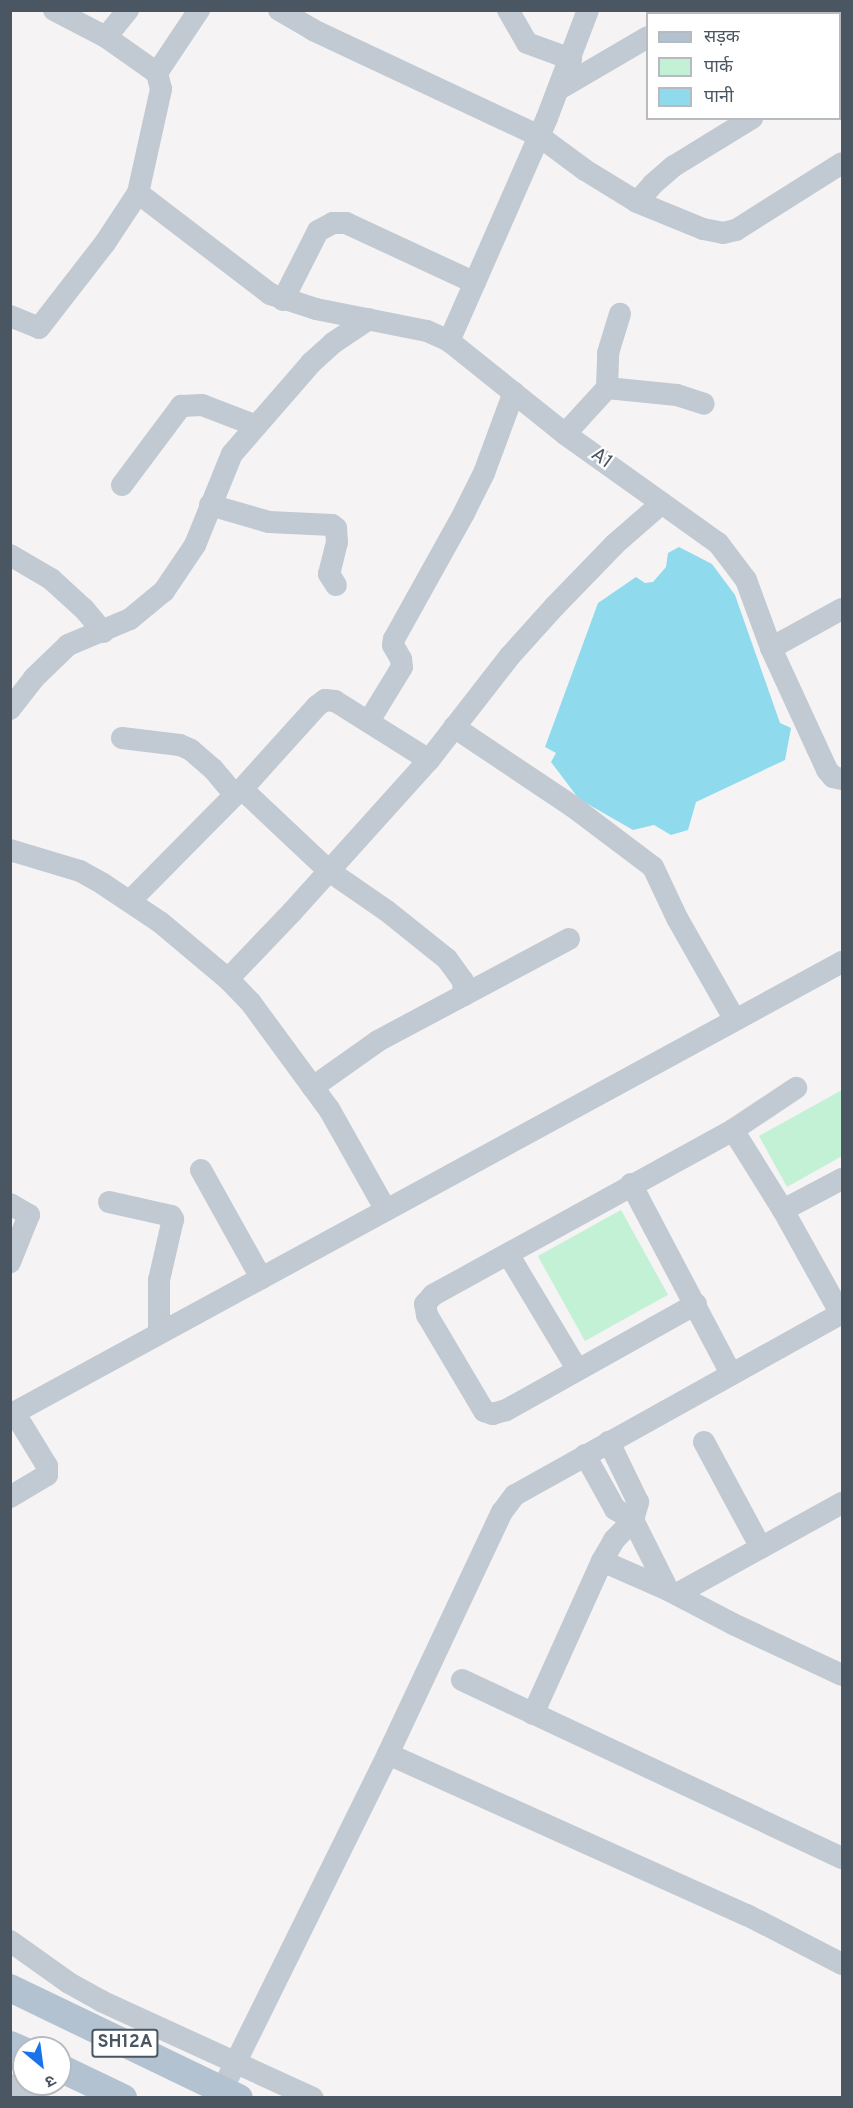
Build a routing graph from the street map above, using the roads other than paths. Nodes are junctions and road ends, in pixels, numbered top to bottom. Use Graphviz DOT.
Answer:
graph roads {
  1 [pos="54,10"];
  2 [pos="128,10"];
  3 [pos="199,10"];
  4 [pos="279,10"];
  5 [pos="508,10"];
  6 [pos="588,10"];
  7 [pos="106,38"];
  8 [pos="646,38"];
  9 [pos="571,59"];
  10 [pos="157,73"];
  11 [pos="559,89"];
  12 [pos="749,120"];
  13 [pos="539,136"];
  14 [pos="843,163"];
  15 [pos="138,193"];
  16 [pos="637,202"];
  17 [pos="475,282"];
  18 [pos="283,300"];
  19 [pos="620,314"];
  20 [pos="10,316"];
  21 [pos="369,319"];
  22 [pos="450,341"];
  23 [pos="607,388"];
  24 [pos="514,392"];
  25 [pos="704,404"];
  26 [pos="254,425"];
  27 [pos="566,434"];
  28 [pos="122,485"];
  29 [pos="662,502"];
  30 [pos="210,505"];
  31 [pos="10,555"];
  32 [pos="336,585"];
  33 [pos="843,609"];
  34 [pos="103,632"];
  35 [pos="771,648"];
  36 [pos="10,709"];
  37 [pos="369,722"];
  38 [pos="454,727"];
  39 [pos="122,738"];
  40 [pos="429,760"];
  41 [pos="843,779"];
  42 [pos="239,792"];
  43 [pos="10,850"];
  44 [pos="329,871"];
  45 [pos="130,901"];
  46 [pos="569,939"];
  47 [pos="843,962"];
  48 [pos="228,979"];
  49 [pos="464,995"];
  50 [pos="735,1020"];
  51 [pos="313,1087"];
  52 [pos="796,1088"];
  53 [pos="733,1130"];
  54 [pos="201,1170"];
  55 [pos="843,1179"];
  56 [pos="631,1184"];
  57 [pos="109,1203"];
  58 [pos="10,1204"];
  59 [pos="386,1210"];
  60 [pos="783,1210"];
  61 [pos="508,1254"];
  62 [pos="10,1262"];
  63 [pos="261,1278"];
  64 [pos="696,1304"];
  65 [pos="842,1313"];
  66 [pos="159,1333"];
  67 [pos="577,1369"];
  68 [pos="731,1374"];
  69 [pos="12,1413"];
  70 [pos="609,1442"];
  71 [pos="704,1442"];
  72 [pos="585,1455"];
  73 [pos="10,1497"];
  74 [pos="843,1503"];
  75 [pos="633,1520"];
  76 [pos="761,1548"];
  77 [pos="602,1561"];
  78 [pos="672,1592"];
  79 [pos="843,1675"];
  80 [pos="462,1680"];
  81 [pos="533,1714"];
  82 [pos="388,1754"];
  83 [pos="843,1858"];
  84 [pos="10,1941"];
  85 [pos="843,1964"];
  86 [pos="10,1988"];
  87 [pos="235,2062"];
  88 [pos="72,2074"];
  89 [pos="10,2085"];
  90 [pos="231,2094"];
  91 [pos="36,2097"];
  92 [pos="123,2097"];
  93 [pos="314,2097"];
  1 -- 7 [label="street"];
  2 -- 7 [label="street"];
  3 -- 10 [label="street"];
  4 -- 13 [label="street"];
  5 -- 9 [label="street"];
  6 -- 9 [label="street"];
  7 -- 10 [label="street"];
  8 -- 11 [label="street"];
  9 -- 11 [label="street"];
  10 -- 15 [label="street"];
  11 -- 13 [label="street"];
  12 -- 16 [label="street"];
  13 -- 16 [label="street"];
  13 -- 17 [label="street"];
  14 -- 16 [label="street"];
  15 -- 18 [label="street, A1"];
  15 -- 20 [label="street"];
  17 -- 18 [label="street"];
  17 -- 22 [label="street"];
  18 -- 21 [label="street, A1"];
  19 -- 23 [label="street"];
  21 -- 22 [label="street, A1"];
  21 -- 26 [label="street"];
  22 -- 24 [label="street, A1"];
  23 -- 25 [label="street"];
  23 -- 27 [label="street"];
  24 -- 27 [label="street, A1"];
  24 -- 37 [label="street"];
  26 -- 28 [label="street"];
  26 -- 30 [label="street"];
  27 -- 29 [label="street, A1"];
  29 -- 35 [label="street, A1"];
  29 -- 38 [label="street"];
  30 -- 32 [label="street"];
  30 -- 34 [label="street"];
  31 -- 34 [label="street"];
  33 -- 35 [label="street"];
  34 -- 36 [label="street"];
  35 -- 41 [label="street, A1"];
  37 -- 40 [label="street"];
  37 -- 42 [label="street"];
  38 -- 40 [label="street"];
  38 -- 50 [label="street"];
  39 -- 42 [label="street"];
  40 -- 44 [label="street"];
  42 -- 44 [label="street"];
  42 -- 45 [label="street"];
  43 -- 45 [label="street"];
  44 -- 48 [label="street"];
  44 -- 49 [label="street"];
  45 -- 48 [label="street"];
  46 -- 49 [label="street"];
  47 -- 50 [label="street"];
  48 -- 51 [label="street"];
  49 -- 51 [label="street"];
  50 -- 59 [label="street"];
  51 -- 59 [label="street"];
  52 -- 53 [label="street"];
  53 -- 56 [label="street"];
  53 -- 60 [label="street"];
  54 -- 63 [label="street"];
  55 -- 60 [label="street"];
  56 -- 61 [label="street"];
  56 -- 64 [label="street"];
  57 -- 66 [label="street"];
  58 -- 62 [label="street"];
  59 -- 63 [label="street"];
  60 -- 65 [label="street"];
  61 -- 67 [label="street"];
  61 -- 67 [label="street"];
  63 -- 66 [label="street"];
  64 -- 67 [label="street"];
  64 -- 68 [label="street"];
  65 -- 68 [label="street"];
  66 -- 69 [label="street"];
  68 -- 70 [label="street"];
  69 -- 73 [label="street"];
  70 -- 72 [label="street"];
  70 -- 75 [label="street"];
  71 -- 76 [label="street"];
  72 -- 75 [label="street"];
  72 -- 82 [label="street"];
  74 -- 76 [label="street"];
  75 -- 77 [label="street"];
  75 -- 78 [label="street"];
  76 -- 78 [label="street"];
  77 -- 78 [label="street"];
  77 -- 81 [label="street"];
  78 -- 79 [label="street"];
  80 -- 81 [label="street"];
  81 -- 83 [label="street"];
  82 -- 85 [label="street"];
  82 -- 87 [label="street"];
  84 -- 87 [label="street"];
  86 -- 90 [label="main road, SH12A"];
  87 -- 90 [label="street"];
  87 -- 93 [label="street"];
  88 -- 92 [label="main road, SH12A"];
  89 -- 91 [label="street"];
}
